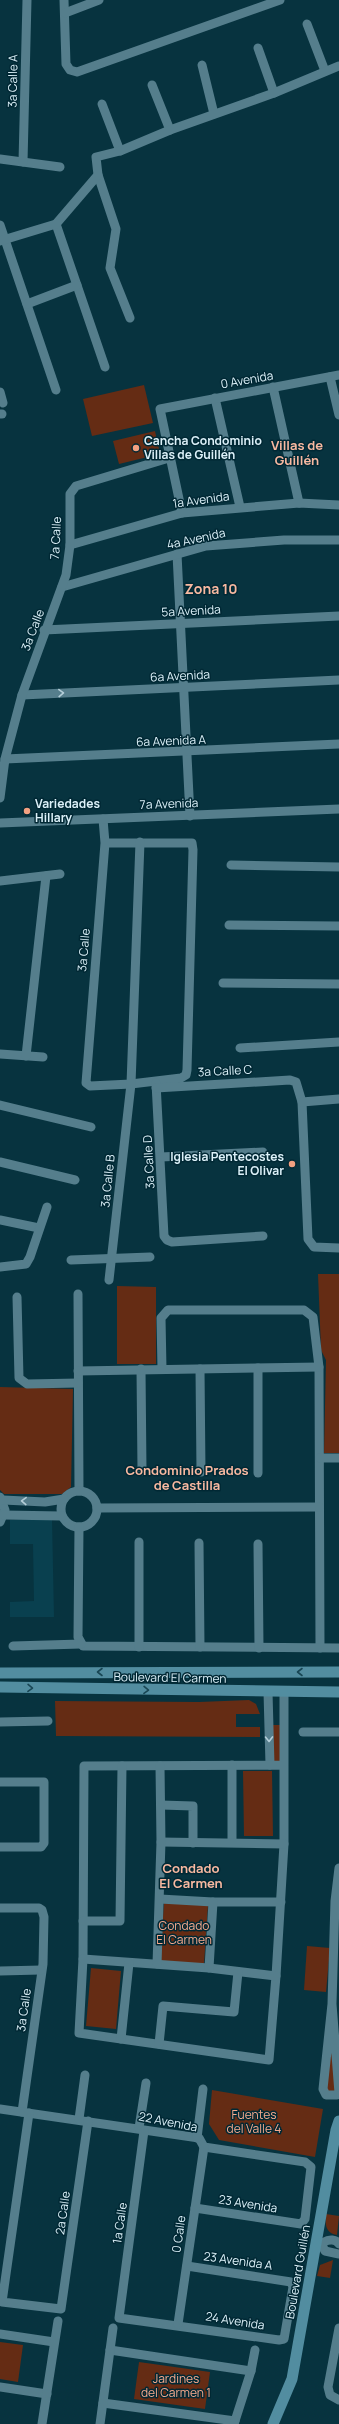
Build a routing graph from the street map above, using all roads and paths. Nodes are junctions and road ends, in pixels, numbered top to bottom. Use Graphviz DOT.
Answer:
graph roads {
  1 [pos="27,0"];
  2 [pos="64,0"];
  3 [pos="99,0"];
  4 [pos="280,0"];
  5 [pos="65,13"];
  6 [pos="307,24"];
  7 [pos="258,48"];
  8 [pos="202,65"];
  9 [pos="339,66"];
  10 [pos="325,71"];
  11 [pos="152,85"];
  12 [pos="274,93"];
  13 [pos="102,104"];
  14 [pos="214,114"];
  15 [pos="170,130"];
  16 [pos="120,151"];
  17 [pos="0,159"];
  18 [pos="23,162"];
  19 [pos="60,167"];
  20 [pos="98,175"];
  21 [pos="56,224"];
  22 [pos="0,226"];
  23 [pos="2,240"];
  24 [pos="77,285"];
  25 [pos="27,304"];
  26 [pos="130,318"];
  27 [pos="105,367"];
  28 [pos="335,376"];
  29 [pos="273,387"];
  30 [pos="56,390"];
  31 [pos="0,392"];
  32 [pos="215,398"];
  33 [pos="3,403"];
  34 [pos="339,415"];
  35 [pos="169,458"];
  36 [pos="299,503"];
  37 [pos="339,505"];
  38 [pos="240,506"];
  39 [pos="182,513"];
  40 [pos="339,540"];
  41 [pos="70,545"];
  42 [pos="177,554"];
  43 [pos="62,587"];
  44 [pos="339,616"];
  45 [pos="181,623"];
  46 [pos="44,630"];
  47 [pos="339,680"];
  48 [pos="184,688"];
  49 [pos="22,695"];
  50 [pos="339,744"];
  51 [pos="187,752"];
  52 [pos="4,759"];
  53 [pos="0,798"];
  54 [pos="339,809"];
  55 [pos="190,816"];
  56 [pos="103,818"];
  57 [pos="0,823"];
  58 [pos="140,842"];
  59 [pos="105,843"];
  60 [pos="232,865"];
  61 [pos="339,867"];
  62 [pos="60,874"];
  63 [pos="46,876"];
  64 [pos="0,881"];
  65 [pos="229,925"];
  66 [pos="339,926"];
  67 [pos="223,983"];
  68 [pos="339,984"];
  69 [pos="339,1042"];
  70 [pos="240,1048"];
  71 [pos="0,1054"];
  72 [pos="26,1056"];
  73 [pos="43,1057"];
  74 [pos="131,1084"];
  75 [pos="156,1084"];
  76 [pos="339,1099"];
  77 [pos="302,1102"];
  78 [pos="0,1105"];
  79 [pos="91,1127"];
  80 [pos="263,1152"];
  81 [pos="161,1157"];
  82 [pos="0,1162"];
  83 [pos="75,1180"];
  84 [pos="47,1206"];
  85 [pos="0,1220"];
  86 [pos="39,1228"];
  87 [pos="263,1236"];
  88 [pos="339,1248"];
  89 [pos="150,1257"];
  90 [pos="111,1258"];
  91 [pos="71,1260"];
  92 [pos="0,1268"];
  93 [pos="109,1280"];
  94 [pos="78,1294"];
  95 [pos="17,1297"];
  96 [pos="319,1367"];
  97 [pos="200,1368"];
  98 [pos="258,1368"];
  99 [pos="141,1369"];
  100 [pos="162,1369"];
  101 [pos="78,1371"];
  102 [pos="78,1383"];
  103 [pos="320,1458"];
  104 [pos="339,1458"];
  105 [pos="142,1471"];
  106 [pos="201,1472"];
  107 [pos="258,1473"];
  108 [pos="79,1491"];
  109 [pos="1,1499"];
  110 [pos="64,1499"];
  111 [pos="319,1507"];
  112 [pos="97,1508"];
  113 [pos="62,1516"];
  114 [pos="2,1518"];
  115 [pos="78,1527"];
  116 [pos="139,1542"];
  117 [pos="199,1543"];
  118 [pos="258,1544"];
  119 [pos="81,1644"];
  120 [pos="13,1646"];
  121 [pos="200,1647"];
  122 [pos="139,1648"];
  123 [pos="259,1648"];
  124 [pos="320,1648"];
  125 [pos="339,1648"];
  126 [pos="81,1672"];
  127 [pos="339,1672"];
  128 [pos="0,1673"];
  129 [pos="0,1688"];
  130 [pos="79,1689"];
  131 [pos="268,1692"];
  132 [pos="284,1692"];
  133 [pos="339,1692"];
  134 [pos="48,1721"];
  135 [pos="0,1722"];
  136 [pos="303,1732"];
  137 [pos="339,1732"];
  138 [pos="284,1764"];
  139 [pos="232,1765"];
  140 [pos="270,1765"];
  141 [pos="122,1766"];
  142 [pos="160,1766"];
  143 [pos="0,1782"];
  144 [pos="161,1805"];
  145 [pos="161,1842"];
  146 [pos="232,1842"];
  147 [pos="193,1843"];
  148 [pos="284,1844"];
  149 [pos="0,1847"];
  150 [pos="339,1868"];
  151 [pos="160,1899"];
  152 [pos="213,1902"];
  153 [pos="281,1902"];
  154 [pos="0,1908"];
  155 [pos="83,1921"];
  156 [pos="83,1959"];
  157 [pos="129,1963"];
  158 [pos="157,1964"];
  159 [pos="209,1968"];
  160 [pos="41,1970"];
  161 [pos="0,1971"];
  162 [pos="238,1972"];
  163 [pos="276,1976"];
  164 [pos="332,2004"];
  165 [pos="121,2039"];
  166 [pos="159,2044"];
  167 [pos="85,2075"];
  168 [pos="146,2083"];
  169 [pos="203,2089"];
  170 [pos="0,2109"];
  171 [pos="25,2113"];
  172 [pos="84,2120"];
  173 [pos="339,2121"];
  174 [pos="142,2130"];
  175 [pos="196,2138"];
  176 [pos="204,2147"];
  177 [pos="195,2208"];
  178 [pos="297,2224"];
  179 [pos="319,2230"];
  180 [pos="336,2241"];
  181 [pos="335,2252"];
  182 [pos="313,2261"];
  183 [pos="187,2266"];
  184 [pos="287,2280"];
  185 [pos="61,2309"];
  186 [pos="119,2318"];
  187 [pos="58,2321"];
  188 [pos="178,2324"];
  189 [pos="113,2328"];
  190 [pos="339,2328"];
  191 [pos="0,2334"];
  192 [pos="54,2342"];
  193 [pos="110,2350"];
  194 [pos="255,2350"];
  195 [pos="251,2371"];
  196 [pos="0,2387"];
  197 [pos="47,2394"];
  198 [pos="339,2400"];
  199 [pos="103,2403"];
  200 [pos="234,2423"];
  201 [pos="42,2424"];
  202 [pos="100,2424"];
  203 [pos="273,2424"];
  1 -- 18 [label="street, 3a Calle A"];
  2 -- 5 [label="street"];
  3 -- 5 [label="street"];
  4 -- 5 [label="street"];
  6 -- 10 [label="street"];
  7 -- 12 [label="street"];
  8 -- 14 [label="street"];
  9 -- 10 [label="street"];
  10 -- 12 [label="street"];
  11 -- 15 [label="street"];
  12 -- 14 [label="street"];
  13 -- 16 [label="street"];
  14 -- 15 [label="street"];
  15 -- 16 [label="street"];
  16 -- 20 [label="street"];
  17 -- 18 [label="street"];
  18 -- 19 [label="street"];
  20 -- 21 [label="street"];
  20 -- 26 [label="street"];
  21 -- 23 [label="street"];
  21 -- 24 [label="street"];
  22 -- 23 [label="street"];
  23 -- 25 [label="street"];
  24 -- 25 [label="street"];
  24 -- 27 [label="street"];
  25 -- 30 [label="street"];
  28 -- 29 [label="street, 0 Avenida"];
  28 -- 34 [label="street"];
  29 -- 32 [label="street, 0 Avenida"];
  29 -- 36 [label="street"];
  31 -- 33 [label="street"];
  32 -- 35 [label="street, 0 Avenida"];
  32 -- 38 [label="street"];
  35 -- 39 [label="street"];
  35 -- 41 [label="street, 7a Calle"];
  36 -- 37 [label="street, 1a Avenida"];
  36 -- 38 [label="street, 1a Avenida"];
  38 -- 39 [label="street, 1a Avenida"];
  39 -- 41 [label="street, 1a Avenida"];
  40 -- 42 [label="street, 4a Avenida"];
  41 -- 43 [label="street, 7a Calle"];
  42 -- 43 [label="street, 4a Avenida"];
  42 -- 45 [label="street"];
  43 -- 46 [label="street, 3a Calle"];
  44 -- 45 [label="street, 5a Avenida"];
  45 -- 46 [label="street, 5a Avenida"];
  45 -- 48 [label="street"];
  46 -- 49 [label="street, 3a Calle"];
  47 -- 48 [label="street, 6a Avenida"];
  49 -- 48 [label="street, 6a Avenida, one-way"];
  48 -- 51 [label="street"];
  49 -- 52 [label="street, 3a Calle"];
  50 -- 51 [label="street, 6a Avenida A"];
  51 -- 52 [label="street, 6a Avenida A"];
  51 -- 55 [label="street"];
  52 -- 53 [label="street, 3a Calle"];
  54 -- 55 [label="street, 7a Avenida"];
  55 -- 56 [label="street, 7a Avenida"];
  56 -- 57 [label="street, 7a Avenida"];
  56 -- 59 [label="street, 3a Calle"];
  58 -- 59 [label="street"];
  58 -- 74 [label="street, 3a Calle B"];
  58 -- 75 [label="street"];
  59 -- 74 [label="street, 3a Calle"];
  60 -- 61 [label="street"];
  62 -- 63 [label="street"];
  63 -- 64 [label="street"];
  63 -- 72 [label="street"];
  65 -- 66 [label="street"];
  67 -- 68 [label="street"];
  69 -- 70 [label="street"];
  71 -- 72 [label="street"];
  72 -- 73 [label="street"];
  74 -- 75 [label="street"];
  74 -- 90 [label="street, 3a Calle B"];
  75 -- 77 [label="street, 3a Calle C"];
  75 -- 81 [label="street, 3a Calle D"];
  76 -- 77 [label="street"];
  77 -- 88 [label="street"];
  78 -- 79 [label="street"];
  80 -- 81 [label="street"];
  81 -- 87 [label="street, 3a Calle D"];
  82 -- 83 [label="street"];
  84 -- 86 [label="street"];
  85 -- 86 [label="street"];
  86 -- 92 [label="street"];
  89 -- 90 [label="street"];
  90 -- 91 [label="street"];
  90 -- 93 [label="street, 3a Calle B"];
  94 -- 101 [label="street"];
  95 -- 102 [label="street"];
  96 -- 98 [label="street"];
  96 -- 100 [label="street"];
  96 -- 103 [label="street"];
  97 -- 98 [label="street"];
  97 -- 100 [label="street"];
  97 -- 106 [label="street"];
  98 -- 107 [label="street"];
  99 -- 100 [label="street"];
  99 -- 101 [label="street"];
  99 -- 105 [label="street"];
  101 -- 102 [label="street"];
  102 -- 108 [label="street"];
  103 -- 104 [label="street"];
  103 -- 111 [label="street"];
  108 -- 110 [label="street"];
  108 -- 112 [label="street"];
  110 -- 109 [label="street, one-way"];
  109 -- 114 [label="street"];
  110 -- 113 [label="street"];
  111 -- 112 [label="street"];
  111 -- 124 [label="street"];
  112 -- 115 [label="street"];
  113 -- 114 [label="street"];
  113 -- 115 [label="street"];
  115 -- 119 [label="street"];
  116 -- 122 [label="street"];
  117 -- 121 [label="street"];
  118 -- 123 [label="street"];
  119 -- 120 [label="street"];
  119 -- 122 [label="street"];
  121 -- 122 [label="street"];
  121 -- 123 [label="street"];
  123 -- 124 [label="street"];
  124 -- 125 [label="street"];
  127 -- 126 [label="main road, Boulevard El Carmen, one-way"];
  126 -- 128 [label="main road, Boulevard El Carmen"];
  126 -- 130 [label="main road"];
  129 -- 130 [label="main road, Boulevard El Carmen, one-way"];
  130 -- 131 [label="main road, Boulevard El Carmen, one-way"];
  131 -- 132 [label="main road, Boulevard El Carmen"];
  131 -- 140 [label="street, one-way"];
  132 -- 133 [label="main road, Boulevard El Carmen"];
  132 -- 138 [label="street"];
  134 -- 135 [label="street"];
  136 -- 137 [label="street"];
  138 -- 140 [label="street"];
  138 -- 148 [label="street"];
  139 -- 140 [label="street"];
  139 -- 142 [label="street"];
  139 -- 146 [label="street"];
  141 -- 142 [label="street"];
  141 -- 155 [label="street"];
  141 -- 155 [label="street"];
  142 -- 144 [label="street"];
  143 -- 149 [label="street"];
  144 -- 145 [label="street"];
  144 -- 147 [label="street"];
  145 -- 147 [label="street"];
  145 -- 151 [label="street"];
  146 -- 147 [label="street"];
  146 -- 148 [label="street"];
  148 -- 153 [label="street"];
  150 -- 164 [label="street"];
  151 -- 152 [label="street"];
  151 -- 158 [label="street"];
  152 -- 153 [label="street"];
  152 -- 159 [label="street"];
  153 -- 163 [label="street"];
  154 -- 160 [label="street, 3a Calle"];
  155 -- 156 [label="street"];
  156 -- 157 [label="street"];
  156 -- 165 [label="street"];
  157 -- 158 [label="street"];
  157 -- 165 [label="street"];
  158 -- 159 [label="street"];
  159 -- 162 [label="street"];
  160 -- 161 [label="street"];
  160 -- 171 [label="street, 3a Calle"];
  162 -- 163 [label="street"];
  162 -- 166 [label="street"];
  163 -- 166 [label="street"];
  164 -- 164 [label="street"];
  165 -- 166 [label="street"];
  167 -- 172 [label="street, 2a Calle"];
  168 -- 174 [label="street, 1a Calle"];
  169 -- 175 [label="street"];
  170 -- 171 [label="street, 22 Avenida"];
  171 -- 172 [label="street, 22 Avenida"];
  171 -- 185 [label="street, 3a Calle"];
  172 -- 174 [label="street, 22 Avenida"];
  172 -- 185 [label="street, 2a Calle"];
  173 -- 179 [label="main road, Boulevard Guillén"];
  174 -- 175 [label="street, 22 Avenida"];
  174 -- 186 [label="street, 1a Calle"];
  175 -- 176 [label="street, 22 Avenida"];
  176 -- 177 [label="street, 0 Calle"];
  176 -- 178 [label="street, 22 Avenida"];
  177 -- 178 [label="street, 23 Avenida"];
  177 -- 183 [label="street, 0 Calle"];
  179 -- 180 [label="street"];
  179 -- 182 [label="main road, Boulevard Guillén"];
  180 -- 181 [label="street"];
  181 -- 182 [label="street"];
  182 -- 203 [label="main road, Boulevard Guillén"];
  183 -- 184 [label="street, 23 Avenida A"];
  183 -- 188 [label="street, 0 Calle"];
  184 -- 188 [label="street, 24 Avenida"];
  186 -- 188 [label="street, 24 Avenida"];
  187 -- 192 [label="street"];
  189 -- 193 [label="street"];
  190 -- 198 [label="street"];
  191 -- 192 [label="street"];
  192 -- 197 [label="street"];
  193 -- 195 [label="street"];
  193 -- 199 [label="street"];
  194 -- 195 [label="street"];
  195 -- 200 [label="street"];
  196 -- 197 [label="street"];
  197 -- 201 [label="street"];
  199 -- 200 [label="street"];
  199 -- 202 [label="street"];
}
